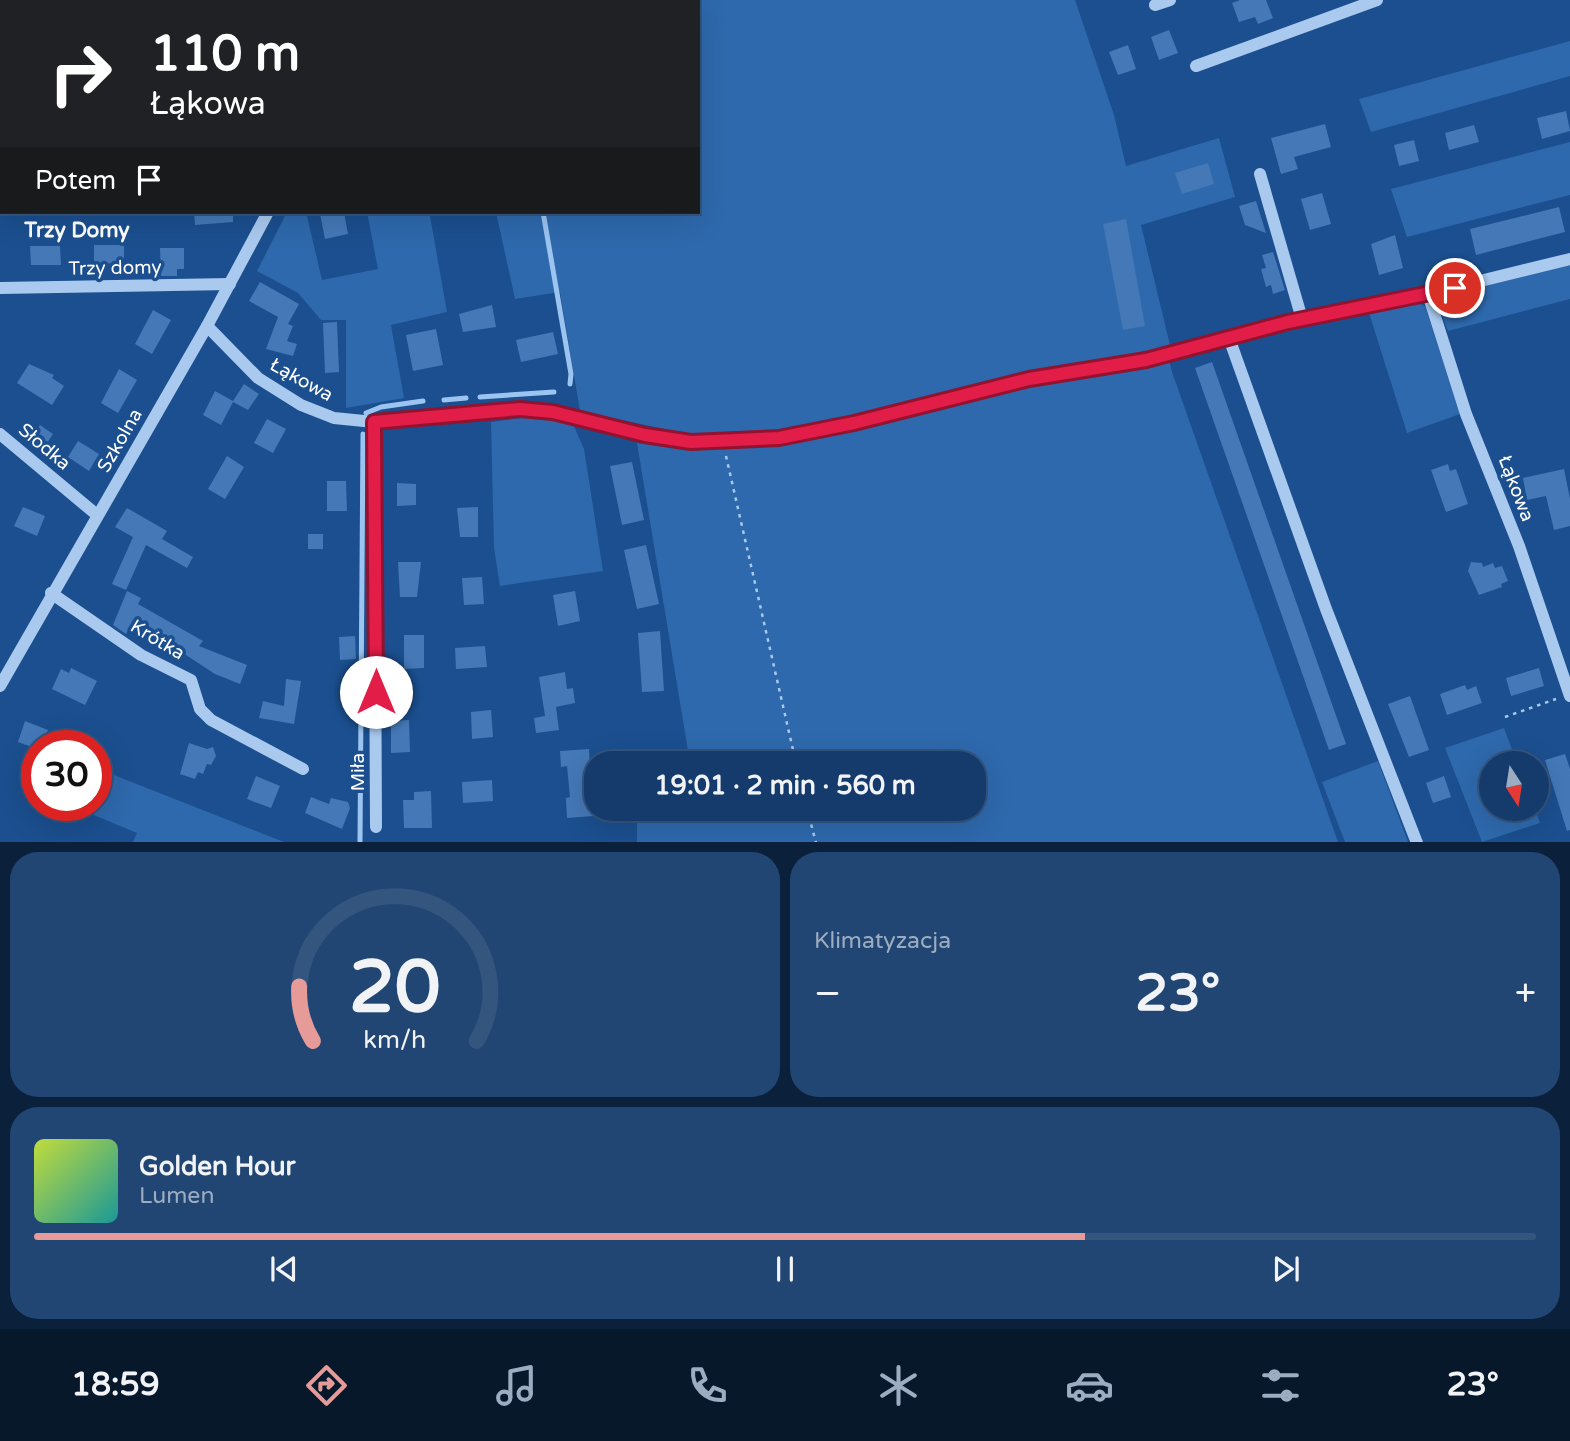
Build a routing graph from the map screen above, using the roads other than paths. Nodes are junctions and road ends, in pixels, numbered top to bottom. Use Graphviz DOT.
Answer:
graph roads {
  1 [pos="1170,0"];
  2 [pos="1377,0"];
  3 [pos="1155,5"];
  4 [pos="1196,66"];
  5 [pos="1260,174"];
  6 [pos="267,214"];
  7 [pos="1570,259"];
  8 [pos="230,284"];
  9 [pos="0,288"];
  10 [pos="1429,294"];
  11 [pos="1302,319"];
  12 [pos="207,326"];
  13 [pos="1229,338"];
  14 [pos="374,422"];
  15 [pos="0,434"];
  16 [pos="97,516"];
  17 [pos="51,593"];
  18 [pos="0,686"];
  19 [pos="1570,695"];
  20 [pos="303,769"];
  21 [pos="376,827"];
  22 [pos="1416,842"];
  1 -- 3 [label="street"];
  2 -- 4 [label="street"];
  5 -- 11 [label="street"];
  6 -- 8 [label="street, Szkolna"];
  7 -- 10 [label="street, Łąkowa"];
  8 -- 9 [label="street, Trzy domy"];
  8 -- 12 [label="street, Szkolna"];
  10 -- 11 [label="street, Łąkowa"];
  10 -- 19 [label="street, Łąkowa"];
  11 -- 13 [label="street, Łąkowa"];
  12 -- 14 [label="street, Łąkowa"];
  12 -- 16 [label="street, Szkolna"];
  13 -- 14 [label="street, Łąkowa"];
  13 -- 22 [label="street"];
  14 -- 21 [label="street, Miła"];
  15 -- 16 [label="street, Słodka"];
  16 -- 17 [label="street, Szkolna"];
  17 -- 18 [label="street, Szkolna"];
  17 -- 20 [label="street, Krótka"];
}
